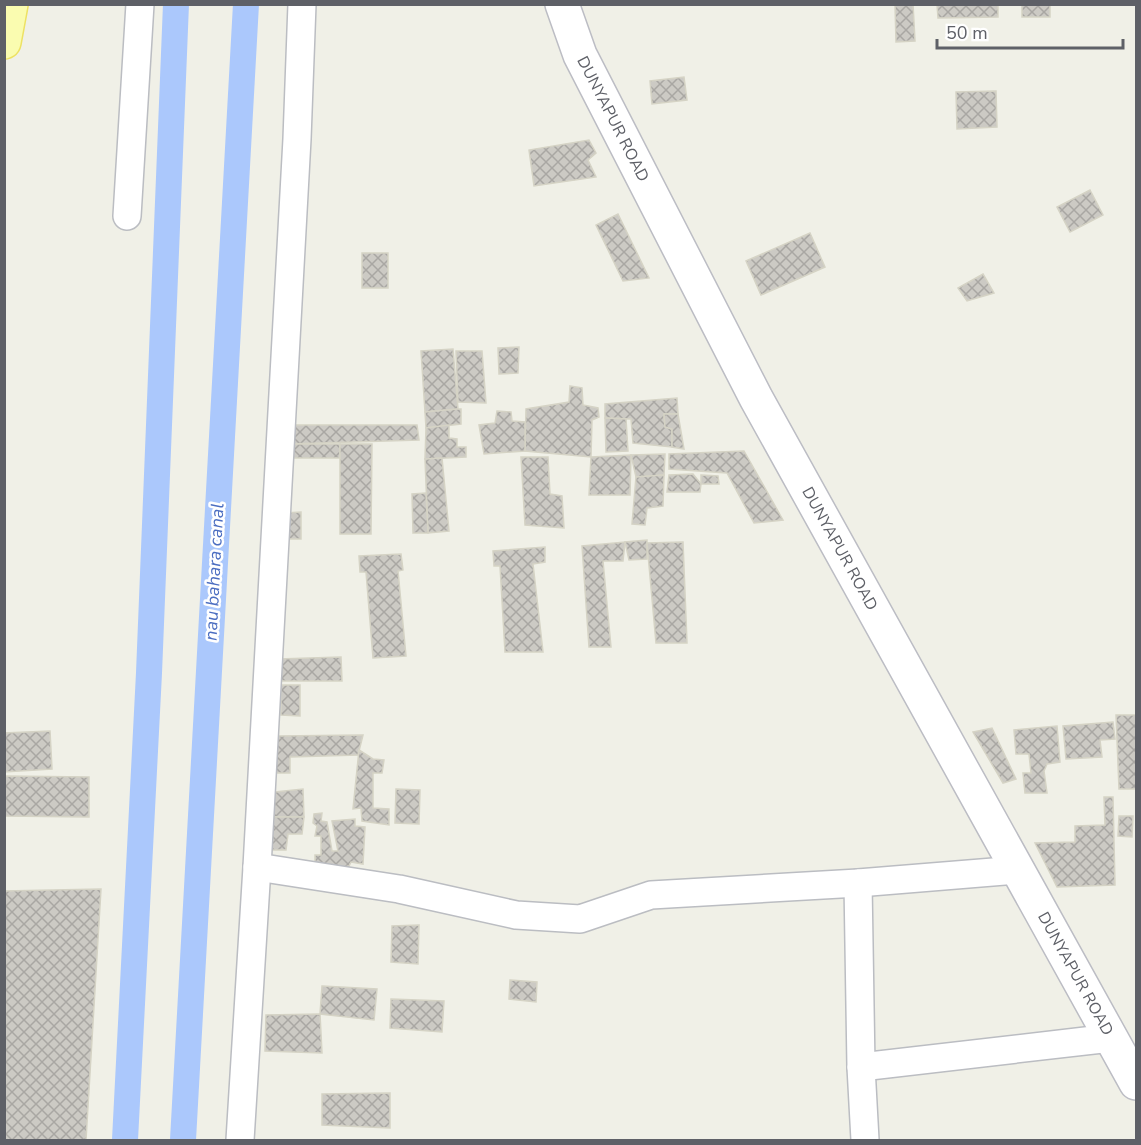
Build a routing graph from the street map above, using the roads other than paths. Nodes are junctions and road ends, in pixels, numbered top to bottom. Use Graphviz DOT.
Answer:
graph roads {
  1 [pos="11,4"];
  2 [pos="140,4"];
  3 [pos="302,4"];
  4 [pos="562,4"];
  5 [pos="4,42"];
  6 [pos="127,216"];
  7 [pos="257,867"];
  8 [pos="1018,870"];
  9 [pos="858,883"];
  10 [pos="1112,1038"];
  11 [pos="861,1067"];
  12 [pos="1137,1083"];
  13 [pos="240,1140"];
  14 [pos="865,1140"];
  1 -- 5 [label="main road"];
  2 -- 6 [label="street"];
  3 -- 7 [label="street"];
  4 -- 8 [label="main road, DUNYAPUR ROAD"];
  7 -- 9 [label="street"];
  7 -- 13 [label="street"];
  8 -- 9 [label="street"];
  8 -- 10 [label="main road, DUNYAPUR ROAD"];
  9 -- 11 [label="street"];
  10 -- 11 [label="street"];
  10 -- 12 [label="main road, DUNYAPUR ROAD"];
  11 -- 14 [label="street"];
}
